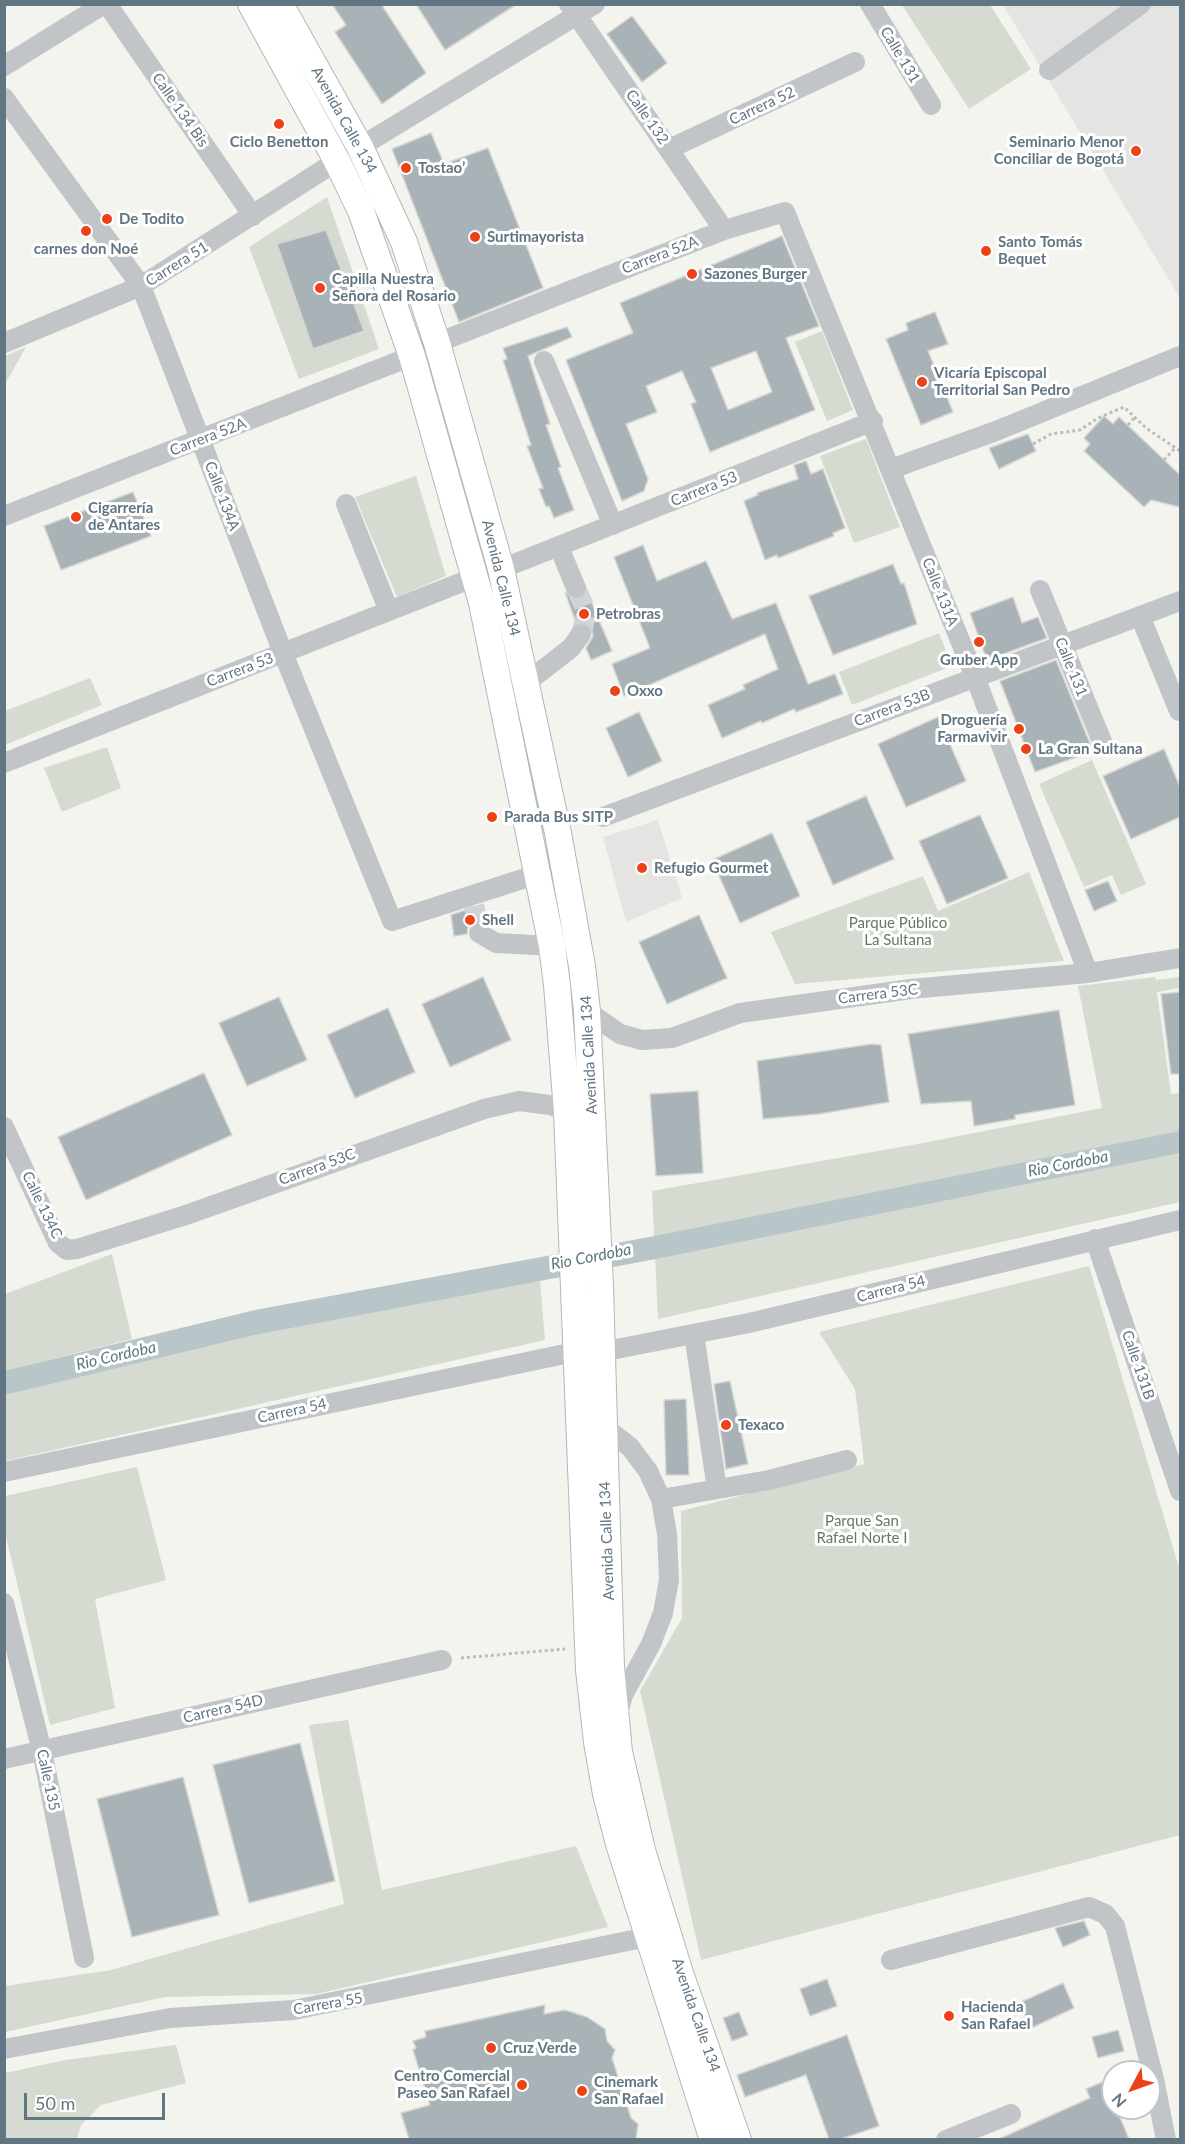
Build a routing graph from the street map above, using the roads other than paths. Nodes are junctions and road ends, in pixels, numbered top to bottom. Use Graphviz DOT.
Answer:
graph roads {
  1 [pos="106,4"];
  2 [pos="250,4"];
  3 [pos="280,4"];
  4 [pos="595,4"];
  5 [pos="870,4"];
  6 [pos="1141,4"];
  7 [pos="573,10"];
  8 [pos="855,62"];
  9 [pos="4,66"];
  10 [pos="1049,70"];
  11 [pos="4,98"];
  12 [pos="931,105"];
  13 [pos="360,147"];
  14 [pos="669,149"];
  15 [pos="337,161"];
  16 [pos="785,212"];
  17 [pos="253,216"];
  18 [pos="724,230"];
  19 [pos="141,286"];
  20 [pos="4,343"];
  21 [pos="437,343"];
  22 [pos="412,356"];
  23 [pos="1180,356"];
  24 [pos="544,361"];
  25 [pos="873,422"];
  26 [pos="200,440"];
  27 [pos="891,469"];
  28 [pos="346,504"];
  29 [pos="4,516"];
  30 [pos="613,525"];
  31 [pos="559,547"];
  32 [pos="501,569"];
  33 [pos="475,577"];
  34 [pos="576,588"];
  35 [pos="1040,590"];
  36 [pos="1180,601"];
  37 [pos="388,611"];
  38 [pos="1140,615"];
  39 [pos="581,634"];
  40 [pos="1063,646"];
  41 [pos="283,653"];
  42 [pos="975,677"];
  43 [pos="526,683"];
  44 [pos="1179,711"];
  45 [pos="1102,744"];
  46 [pos="4,763"];
  47 [pos="603,817"];
  48 [pos="537,874"];
  49 [pos="479,933"];
  50 [pos="552,946"];
  51 [pos="1180,958"];
  52 [pos="1088,974"];
  53 [pos="587,1011"];
  54 [pos="567,1111"];
  55 [pos="4,1126"];
  56 [pos="1180,1220"];
  57 [pos="585,1225"];
  58 [pos="1095,1239"];
  59 [pos="67,1250"];
  60 [pos="694,1334"];
  61 [pos="590,1352"];
  62 [pos="603,1426"];
  63 [pos="847,1460"];
  64 [pos="4,1472"];
  65 [pos="717,1489"];
  66 [pos="1180,1491"];
  67 [pos="661,1498"];
  68 [pos="4,1603"];
  69 [pos="442,1660"];
  70 [pos="616,1722"];
  71 [pos="42,1750"];
  72 [pos="4,1759"];
  73 [pos="647,1936"];
  74 [pos="84,1958"];
  75 [pos="891,1960"];
  76 [pos="4,2049"];
  77 [pos="1011,2114"];
  78 [pos="713,2139"];
  79 [pos="738,2139"];
  80 [pos="946,2139"];
  81 [pos="1166,2139"];
  1 -- 9 [label="street"];
  1 -- 17 [label="street, Calle 134 Bis"];
  2 -- 15 [label="main road, Avenida Calle 134"];
  3 -- 13 [label="main road, Avenida Calle 134"];
  4 -- 7 [label="street"];
  5 -- 12 [label="street, Calle 131"];
  6 -- 10 [label="street"];
  7 -- 13 [label="street"];
  7 -- 14 [label="street, Calle 132"];
  8 -- 14 [label="street, Carrera 52"];
  11 -- 19 [label="street, Calle 134A"];
  13 -- 21 [label="main road, Avenida Calle 134"];
  14 -- 18 [label="street, Calle 132"];
  15 -- 17 [label="street, Carrera 51"];
  15 -- 22 [label="main road, Avenida Calle 134"];
  16 -- 18 [label="street, Carrera 52A"];
  16 -- 25 [label="street, Calle 131A"];
  17 -- 19 [label="street, Carrera 51"];
  18 -- 21 [label="street, Carrera 52A"];
  19 -- 20 [label="street, Carrera 51"];
  19 -- 26 [label="street, Calle 134A"];
  21 -- 32 [label="main road, Avenida Calle 134"];
  22 -- 26 [label="street, Carrera 52A"];
  22 -- 33 [label="main road, Avenida Calle 134"];
  23 -- 27 [label="street"];
  24 -- 30 [label="street"];
  25 -- 27 [label="street, Calle 131A"];
  25 -- 30 [label="street, Carrera 53"];
  26 -- 29 [label="street, Carrera 52A"];
  26 -- 41 [label="street, Calle 134A"];
  27 -- 42 [label="street, Calle 131A"];
  28 -- 37 [label="street"];
  30 -- 31 [label="street, Carrera 53"];
  31 -- 32 [label="street, Carrera 53"];
  31 -- 34 [label="street"];
  32 -- 43 [label="main road, Avenida Calle 134"];
  33 -- 37 [label="street, Carrera 53"];
  33 -- 48 [label="main road, Avenida Calle 134"];
  35 -- 40 [label="street, Calle 131"];
  36 -- 38 [label="street, Carrera 53B"];
  37 -- 41 [label="street, Carrera 53"];
  38 -- 40 [label="street, Carrera 53B"];
  38 -- 44 [label="street"];
  39 -- 43 [label="street"];
  40 -- 42 [label="street, Carrera 53B"];
  40 -- 45 [label="street, Calle 131"];
  41 -- 46 [label="street, Carrera 53"];
  41 -- 48 [label="street, Calle 134A"];
  42 -- 47 [label="street, Carrera 53B"];
  42 -- 52 [label="street, Calle 131A"];
  43 -- 53 [label="main road, Avenida Calle 134"];
  48 -- 50 [label="main road, Avenida Calle 134"];
  49 -- 50 [label="street"];
  50 -- 54 [label="main road, Avenida Calle 134"];
  51 -- 52 [label="street, Carrera 53C"];
  52 -- 53 [label="street, Carrera 53C"];
  53 -- 57 [label="main road, Avenida Calle 134"];
  54 -- 57 [label="main road, Avenida Calle 134"];
  54 -- 59 [label="street, Carrera 53C"];
  55 -- 59 [label="street, Calle 134C"];
  56 -- 58 [label="street, Carrera 54"];
  57 -- 61 [label="main road, Avenida Calle 134"];
  58 -- 60 [label="street, Carrera 54"];
  58 -- 66 [label="street, Calle 131B"];
  60 -- 61 [label="street, Carrera 54"];
  60 -- 65 [label="street"];
  61 -- 62 [label="main road, Avenida Calle 134"];
  61 -- 64 [label="street, Carrera 54"];
  61 -- 73 [label="main road, Avenida Calle 134"];
  62 -- 67 [label="street"];
  62 -- 70 [label="main road, Avenida Calle 134"];
  63 -- 65 [label="street"];
  65 -- 67 [label="street"];
  67 -- 70 [label="street"];
  68 -- 71 [label="street, Calle 135"];
  69 -- 71 [label="street, Carrera 54D"];
  70 -- 79 [label="main road, Avenida Calle 134"];
  71 -- 72 [label="street, Carrera 54D"];
  71 -- 74 [label="street, Calle 135"];
  73 -- 76 [label="street, Carrera 55"];
  73 -- 78 [label="main road, Avenida Calle 134"];
  75 -- 81 [label="street"];
  77 -- 80 [label="street"];
}
